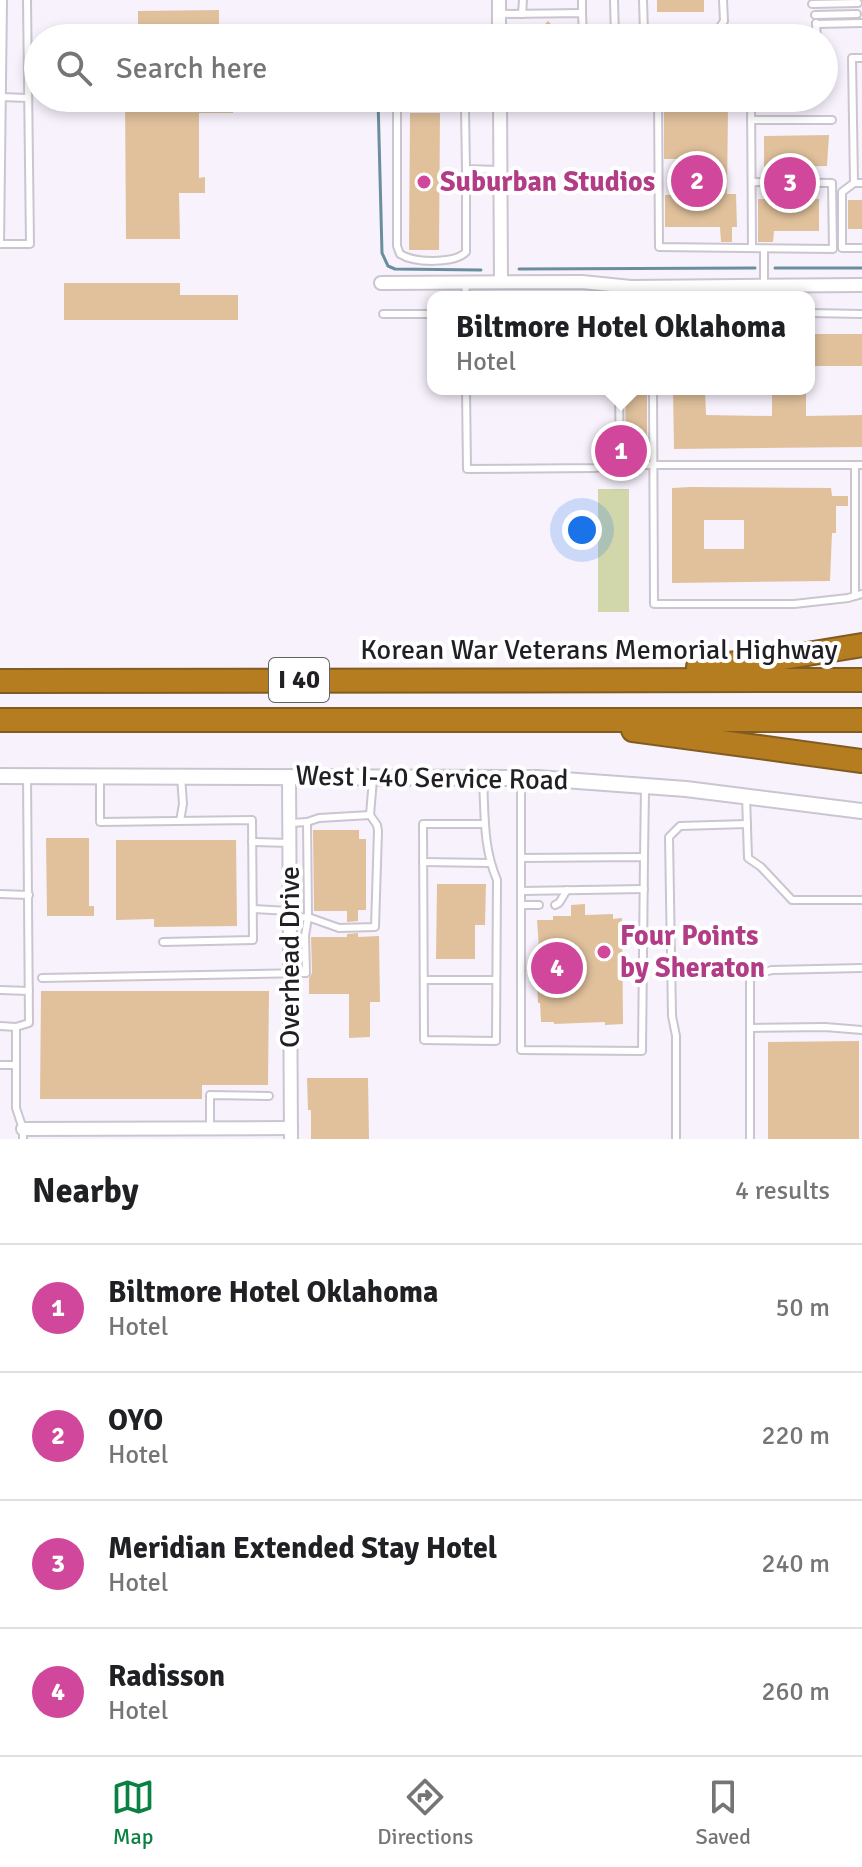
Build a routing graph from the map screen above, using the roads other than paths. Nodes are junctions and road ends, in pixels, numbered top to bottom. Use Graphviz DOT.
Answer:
graph roads {
  1 [pos="3,0"];
  2 [pos="27,0"];
  3 [pos="523,0"];
  4 [pos="582,0"];
  5 [pos="614,0"];
  6 [pos="643,0"];
  7 [pos="723,0"];
  8 [pos="812,2"];
  9 [pos="858,3"];
  10 [pos="499,7"];
  11 [pos="582,13"];
  12 [pos="522,14"];
  13 [pos="857,14"];
  14 [pos="815,15"];
  15 [pos="862,23"];
  16 [pos="27,24"];
  17 [pos="582,24"];
  18 [pos="615,24"];
  19 [pos="644,24"];
  20 [pos="722,24"];
  21 [pos="816,24"];
  22 [pos="862,58"];
  23 [pos="1,97"];
  24 [pos="24,98"];
  25 [pos="28,112"];
  26 [pos="397,112"];
  27 [pos="465,112"];
  28 [pos="500,112"];
  29 [pos="658,112"];
  30 [pos="751,112"];
  31 [pos="751,120"];
  32 [pos="832,120"];
  33 [pos="466,169"];
  34 [pos="500,170"];
  35 [pos="752,182"];
  36 [pos="858,183"];
  37 [pos="752,248"];
  38 [pos="862,248"];
  39 [pos="764,249"];
  40 [pos="501,282"];
  41 [pos="381,283"];
  42 [pos="466,283"];
  43 [pos="862,285"];
  44 [pos="764,286"];
  45 [pos="465,291"];
  46 [pos="661,291"];
  47 [pos="685,291"];
  48 [pos="815,313"];
  49 [pos="383,314"];
  50 [pos="427,314"];
  51 [pos="862,314"];
  52 [pos="466,395"];
  53 [pos="619,395"];
  54 [pos="653,395"];
  55 [pos="620,465"];
  56 [pos="654,465"];
  57 [pos="858,465"];
  58 [pos="858,595"];
  59 [pos="862,645"];
  60 [pos="582,679"];
  61 [pos="862,680"];
  62 [pos="0,681"];
  63 [pos="561,719"];
  64 [pos="0,720"];
  65 [pos="862,720"];
  66 [pos="862,761"];
  67 [pos="0,776"];
  68 [pos="27,776"];
  69 [pos="100,776"];
  70 [pos="289,776"];
  71 [pos="373,776"];
  72 [pos="483,777"];
  73 [pos="521,777"];
  74 [pos="182,782"];
  75 [pos="645,785"];
  76 [pos="746,796"];
  77 [pos="862,811"];
  78 [pos="370,815"];
  79 [pos="180,821"];
  80 [pos="307,822"];
  81 [pos="290,823"];
  82 [pos="485,824"];
  83 [pos="747,824"];
  84 [pos="252,842"];
  85 [pos="290,843"];
  86 [pos="644,857"];
  87 [pos="521,858"];
  88 [pos="423,862"];
  89 [pos="489,863"];
  90 [pos="644,889"];
  91 [pos="567,890"];
  92 [pos="521,891"];
  93 [pos="0,894"];
  94 [pos="29,895"];
  95 [pos="862,900"];
  96 [pos="521,905"];
  97 [pos="539,905"];
  98 [pos="555,905"];
  99 [pos="253,909"];
  100 [pos="290,914"];
  101 [pos="308,917"];
  102 [pos="163,942"];
  103 [pos="862,968"];
  104 [pos="290,974"];
  105 [pos="42,978"];
  106 [pos="424,980"];
  107 [pos="496,980"];
  108 [pos="0,990"];
  109 [pos="29,991"];
  110 [pos="0,1026"];
  111 [pos="16,1027"];
  112 [pos="750,1028"];
  113 [pos="862,1030"];
  114 [pos="0,1065"];
  115 [pos="16,1065"];
  116 [pos="269,1096"];
  117 [pos="210,1128"];
  118 [pos="291,1133"];
  119 [pos="23,1134"];
  120 [pos="94,1134"];
  121 [pos="676,1139"];
  122 [pos="750,1139"];
  1 -- 23 [label="lane"];
  2 -- 16 [label="lane"];
  3 -- 12 [label="lane"];
  4 -- 11 [label="lane"];
  5 -- 18 [label="lane"];
  6 -- 19 [label="lane"];
  7 -- 20 [label="lane"];
  8 -- 9 [label="lane"];
  8 -- 14 [label="lane"];
  10 -- 12 [label="lane"];
  11 -- 12 [label="lane"];
  11 -- 17 [label="lane"];
  13 -- 14 [label="lane"];
  14 -- 21 [label="lane"];
  15 -- 21 [label="lane"];
  22 -- 36 [label="lane"];
  23 -- 24 [label="lane"];
  23 -- 25 [label="lane"];
  26 -- 33 [label="lane"];
  27 -- 33 [label="lane"];
  28 -- 34 [label="street"];
  29 -- 37 [label="lane"];
  30 -- 31 [label="lane"];
  31 -- 32 [label="lane"];
  31 -- 35 [label="lane"];
  33 -- 34 [label="lane"];
  34 -- 40 [label="street"];
  35 -- 37 [label="lane"];
  35 -- 39 [label="lane"];
  36 -- 38 [label="lane"];
  37 -- 39 [label="lane"];
  39 -- 44 [label="lane"];
  40 -- 42 [label="street"];
  40 -- 46 [label="street"];
  41 -- 42 [label="street"];
  42 -- 45 [label="lane"];
  43 -- 44 [label="street"];
  44 -- 47 [label="street"];
  48 -- 51 [label="lane"];
  49 -- 50 [label="lane"];
  52 -- 55 [label="lane"];
  53 -- 55 [label="lane"];
  54 -- 56 [label="lane"];
  55 -- 56 [label="lane"];
  56 -- 57 [label="lane"];
  56 -- 58 [label="lane"];
  57 -- 58 [label="lane"];
  59 -- 60 [label="highway"];
  60 -- 61 [label="highway, Korean War Veterans Memorial Highway / I 40"];
  60 -- 62 [label="highway, Korean War Veterans Memorial Highway / I 40"];
  63 -- 64 [label="highway, I 40"];
  63 -- 65 [label="highway, I 40"];
  63 -- 66 [label="highway"];
  67 -- 68 [label="street, West I-40 Service Road"];
  68 -- 69 [label="street, West I-40 Service Road"];
  68 -- 94 [label="lane"];
  69 -- 74 [label="street, West I-40 Service Road"];
  69 -- 79 [label="lane"];
  70 -- 71 [label="street, West I-40 Service Road"];
  70 -- 74 [label="street, West I-40 Service Road"];
  70 -- 81 [label="street, Overhead Drive"];
  71 -- 72 [label="street, West I-40 Service Road"];
  71 -- 78 [label="lane"];
  72 -- 73 [label="street, West I-40 Service Road"];
  72 -- 82 [label="lane"];
  73 -- 75 [label="street, West I-40 Service Road"];
  73 -- 87 [label="lane"];
  74 -- 79 [label="lane"];
  75 -- 76 [label="street, West I-40 Service Road"];
  75 -- 86 [label="lane"];
  76 -- 77 [label="street, West I-40 Service Road"];
  76 -- 83 [label="lane"];
  78 -- 80 [label="lane"];
  78 -- 101 [label="lane"];
  79 -- 84 [label="lane"];
  80 -- 81 [label="lane"];
  80 -- 101 [label="lane"];
  81 -- 85 [label="street, Overhead Drive"];
  82 -- 88 [label="lane"];
  82 -- 89 [label="lane"];
  83 -- 95 [label="lane"];
  83 -- 121 [label="lane"];
  84 -- 85 [label="lane"];
  84 -- 99 [label="lane"];
  85 -- 100 [label="street, Overhead Drive"];
  86 -- 87 [label="lane"];
  86 -- 90 [label="lane"];
  87 -- 92 [label="lane"];
  88 -- 89 [label="lane"];
  88 -- 106 [label="lane"];
  89 -- 107 [label="lane"];
  90 -- 91 [label="lane"];
  90 -- 96 [label="lane"];
  91 -- 92 [label="lane"];
  91 -- 98 [label="lane"];
  92 -- 96 [label="lane"];
  93 -- 94 [label="lane"];
  94 -- 109 [label="lane"];
  96 -- 97 [label="lane"];
  99 -- 100 [label="lane"];
  99 -- 102 [label="lane"];
  100 -- 101 [label="lane"];
  100 -- 104 [label="street, Overhead Drive"];
  101 -- 104 [label="lane"];
  103 -- 112 [label="lane"];
  104 -- 105 [label="lane"];
  104 -- 118 [label="street, Overhead Drive"];
  106 -- 107 [label="lane"];
  106 -- 107 [label="lane"];
  108 -- 109 [label="lane"];
  109 -- 111 [label="lane"];
  110 -- 111 [label="lane"];
  111 -- 115 [label="lane"];
  112 -- 113 [label="lane"];
  112 -- 122 [label="lane"];
  114 -- 115 [label="lane"];
  115 -- 119 [label="lane"];
  116 -- 117 [label="lane"];
  117 -- 118 [label="street"];
  117 -- 120 [label="street"];
  119 -- 120 [label="street"];
}
